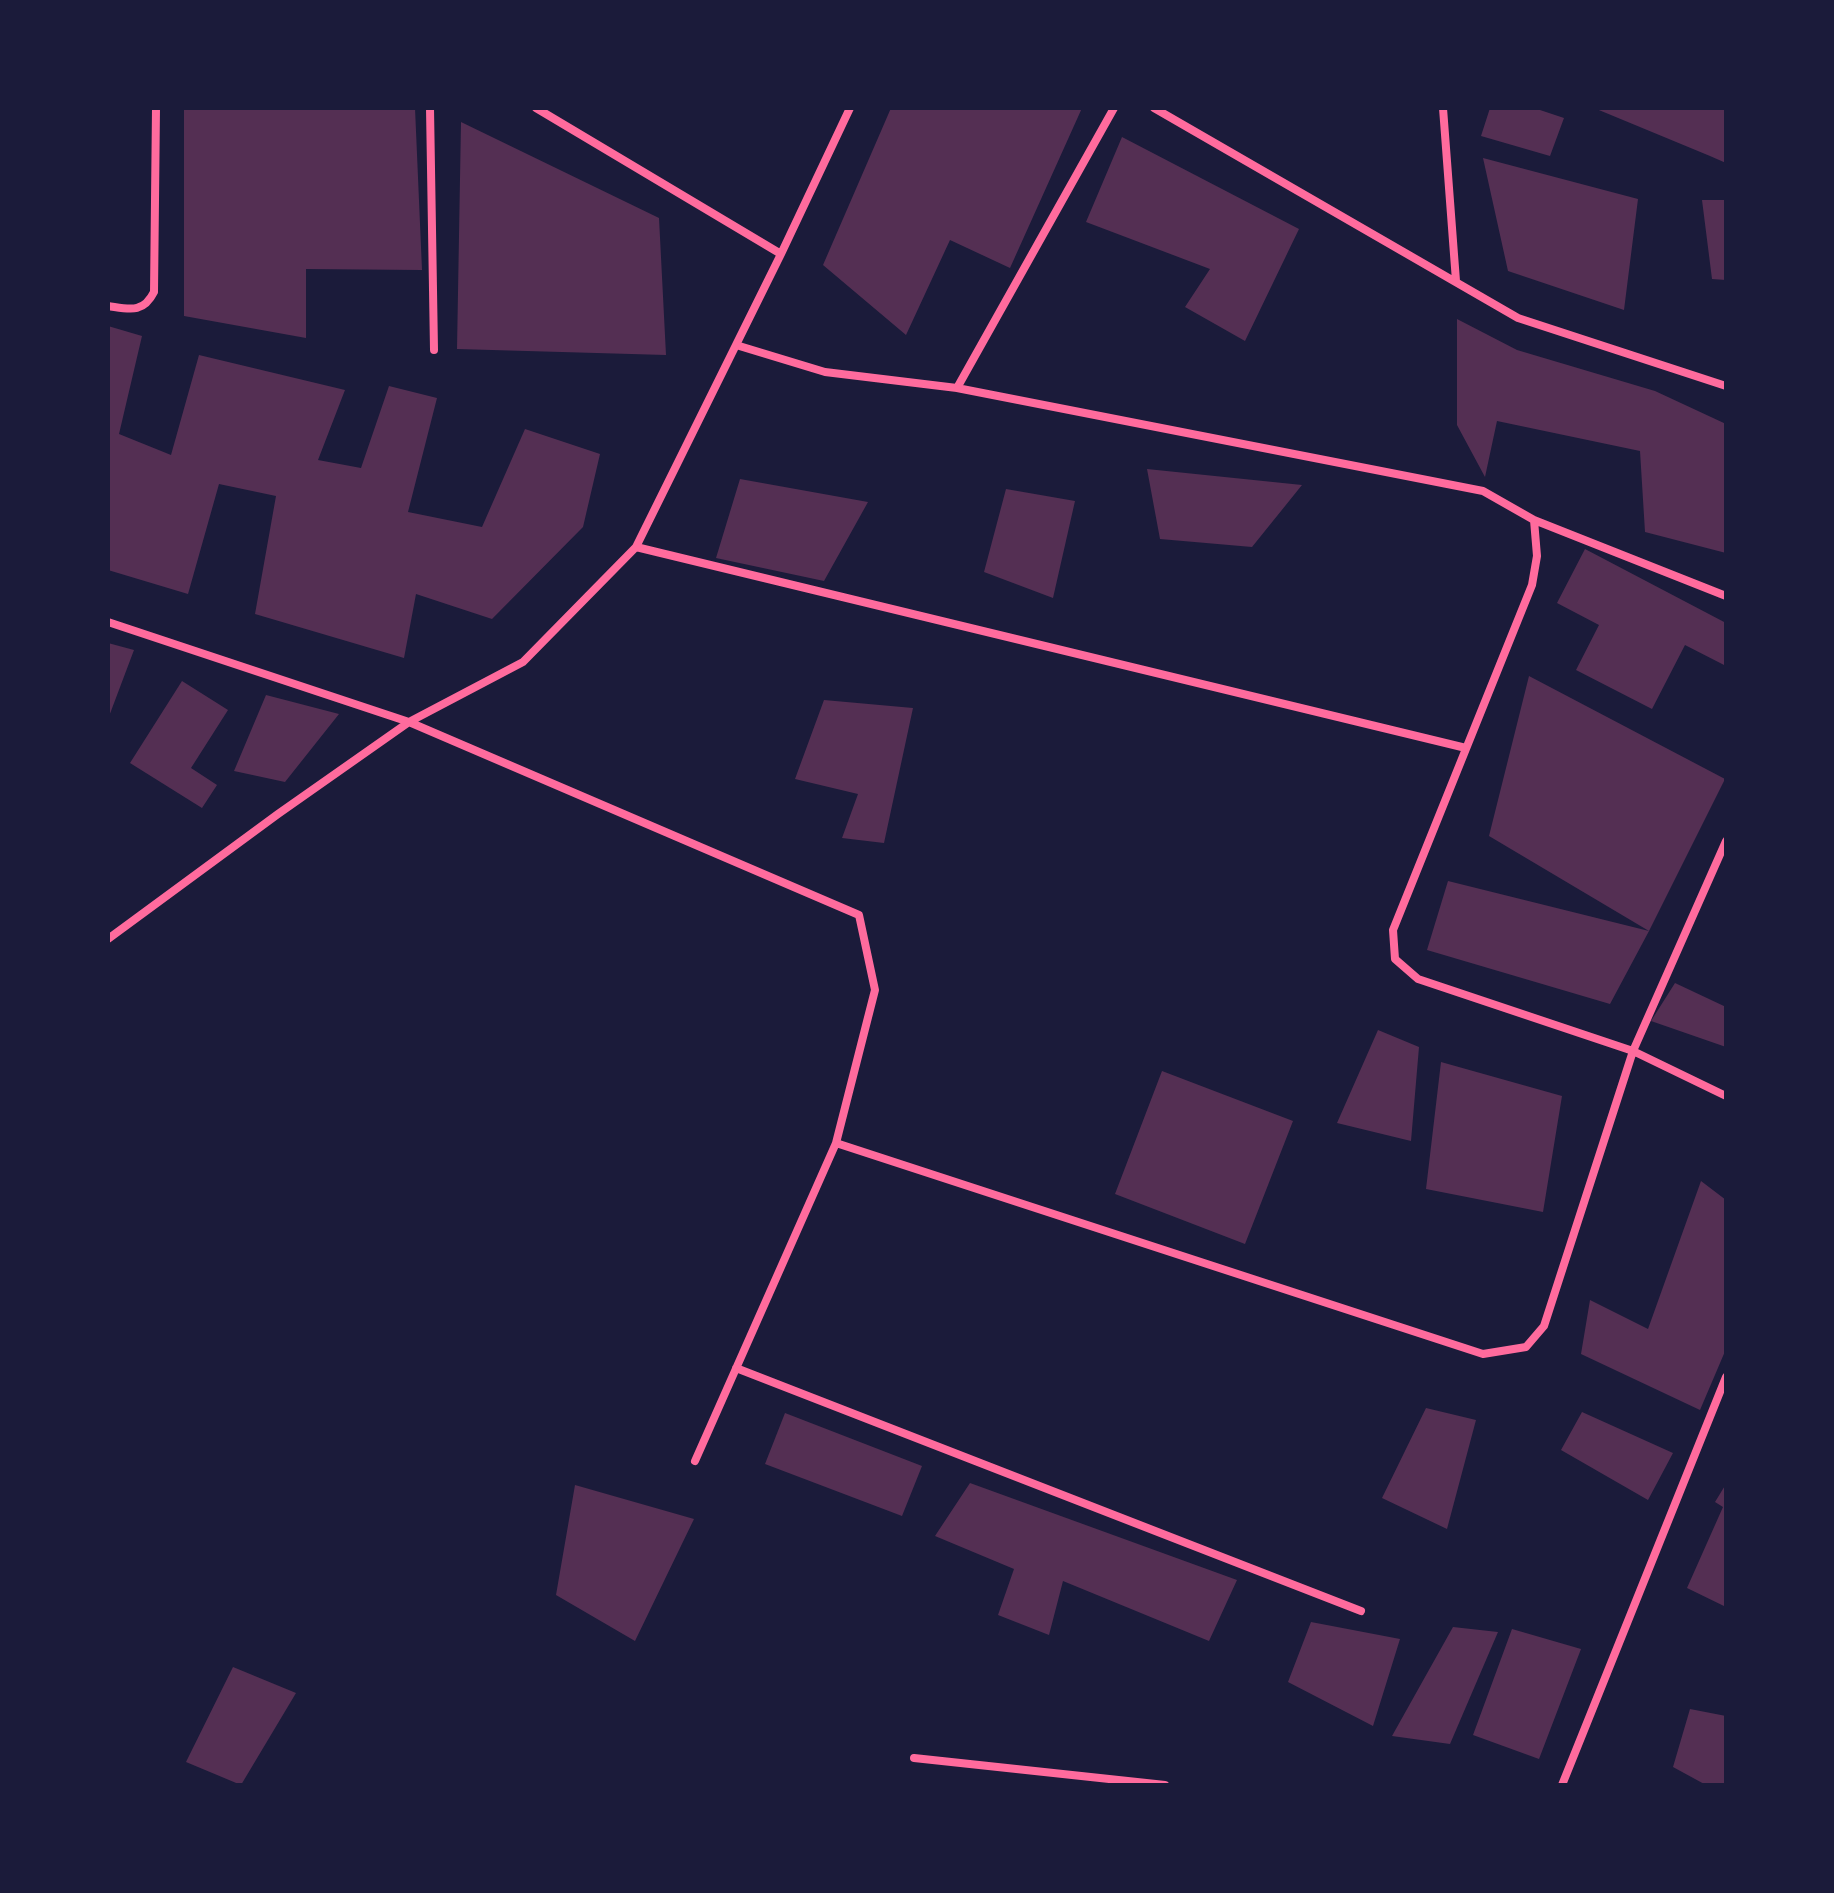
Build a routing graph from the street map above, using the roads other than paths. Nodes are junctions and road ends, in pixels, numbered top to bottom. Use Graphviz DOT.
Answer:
graph roads {
  1 [pos="156,108"];
  2 [pos="430,108"];
  3 [pos="536,108"];
  4 [pos="850,108"];
  5 [pos="1114,108"];
  6 [pos="1154,108"];
  7 [pos="1443,108"];
  8 [pos="781,254"];
  9 [pos="1456,281"];
  10 [pos="108,306"];
  11 [pos="736,345"];
  12 [pos="434,350"];
  13 [pos="1726,386"];
  14 [pos="957,388"];
  15 [pos="1534,520"];
  16 [pos="636,547"];
  17 [pos="1726,596"];
  18 [pos="108,622"];
  19 [pos="409,722"];
  20 [pos="1466,748"];
  21 [pos="1726,841"];
  22 [pos="108,939"];
  23 [pos="1633,1051"];
  24 [pos="1726,1096"];
  25 [pos="836,1143"];
  26 [pos="736,1368"];
  27 [pos="1726,1377"];
  28 [pos="695,1461"];
  29 [pos="1361,1611"];
  30 [pos="914,1758"];
  31 [pos="1165,1785"];
  32 [pos="1562,1785"];
  1 -- 10 [label="street"];
  2 -- 12 [label="street"];
  3 -- 8 [label="street"];
  4 -- 8 [label="street"];
  5 -- 14 [label="street"];
  6 -- 9 [label="street"];
  7 -- 9 [label="street"];
  8 -- 11 [label="street"];
  9 -- 13 [label="street"];
  11 -- 14 [label="street"];
  11 -- 16 [label="street"];
  14 -- 15 [label="street"];
  15 -- 17 [label="street"];
  15 -- 20 [label="street"];
  16 -- 19 [label="street"];
  16 -- 20 [label="street"];
  18 -- 19 [label="street"];
  19 -- 22 [label="street"];
  19 -- 25 [label="street"];
  20 -- 23 [label="street"];
  21 -- 23 [label="street"];
  23 -- 24 [label="street"];
  23 -- 25 [label="street"];
  25 -- 26 [label="street"];
  26 -- 28 [label="street"];
  26 -- 29 [label="street"];
  27 -- 32 [label="street"];
  30 -- 31 [label="street"];
}
